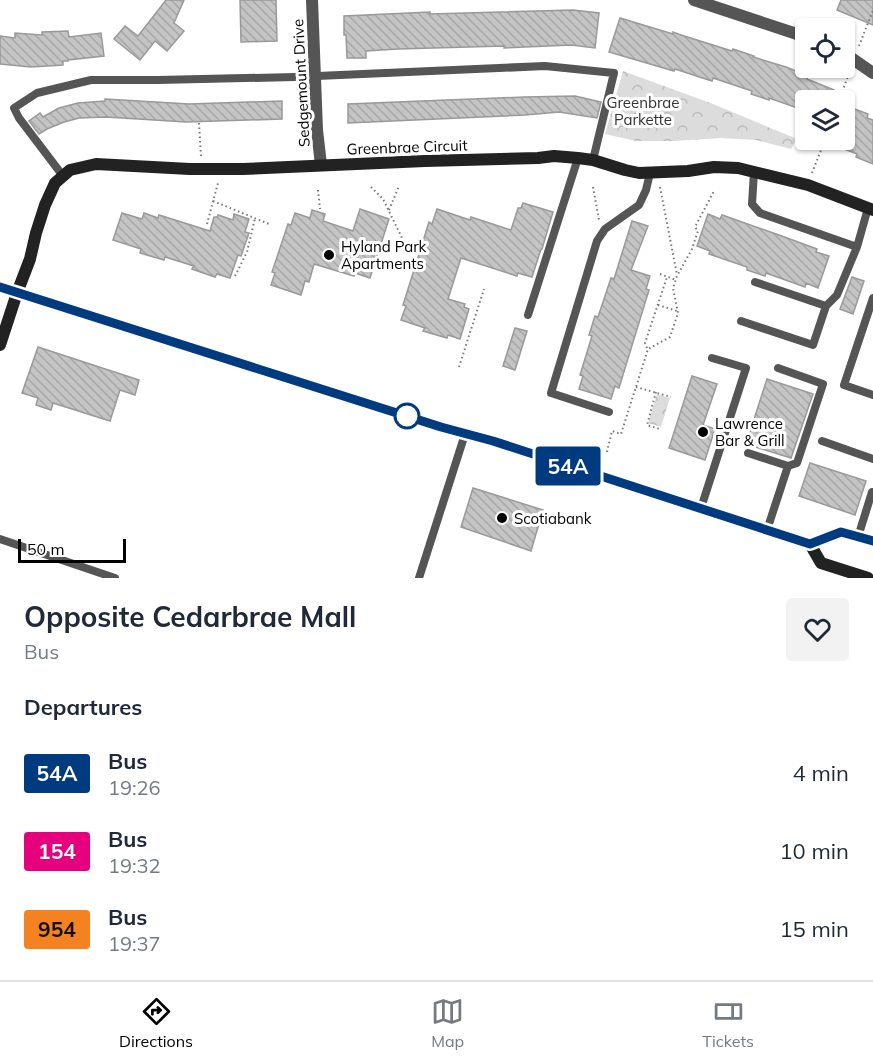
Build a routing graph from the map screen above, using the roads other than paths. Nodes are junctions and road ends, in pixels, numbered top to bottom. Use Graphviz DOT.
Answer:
graph roads {
  1 [pos="312,0"];
  2 [pos="694,0"];
  3 [pos="795,34"];
  4 [pos="855,60"];
  5 [pos="873,73"];
  6 [pos="315,75"];
  7 [pos="578,158"];
  8 [pos="593,160"];
  9 [pos="321,165"];
  10 [pos="654,172"];
  11 [pos="754,172"];
  12 [pos="63,176"];
  13 [pos="871,209"];
  14 [pos="857,247"];
  15 [pos="755,282"];
  16 [pos="0,287"];
  17 [pos="17,292"];
  18 [pos="873,298"];
  19 [pos="826,306"];
  20 [pos="528,315"];
  21 [pos="741,321"];
  22 [pos="0,345"];
  23 [pos="712,358"];
  24 [pos="778,368"];
  25 [pos="873,394"];
  26 [pos="609,412"];
  27 [pos="465,434"];
  28 [pos="822,441"];
  29 [pos="748,453"];
  30 [pos="873,459"];
  31 [pos="788,466"];
  32 [pos="873,491"];
  33 [pos="701,508"];
  34 [pos="767,530"];
  35 [pos="858,537"];
  36 [pos="0,539"];
  37 [pos="873,541"];
  38 [pos="810,544"];
  39 [pos="115,578"];
  40 [pos="419,578"];
  41 [pos="868,578"];
  1 -- 6 [label="street, Sedgemount Drive"];
  2 -- 3 [label="street"];
  4 -- 5 [label="street"];
  6 -- 8 [label="lane"];
  6 -- 9 [label="street, Sedgemount Drive"];
  6 -- 12 [label="lane"];
  7 -- 8 [label="street, Greenbrae Circuit"];
  7 -- 9 [label="street, Greenbrae Circuit"];
  7 -- 20 [label="lane"];
  8 -- 10 [label="street, Greenbrae Circuit"];
  9 -- 12 [label="street, Greenbrae Circuit"];
  10 -- 11 [label="street, Greenbrae Circuit"];
  10 -- 26 [label="lane"];
  11 -- 13 [label="street, Greenbrae Circuit"];
  11 -- 14 [label="lane"];
  12 -- 17 [label="street"];
  13 -- 14 [label="lane"];
  14 -- 19 [label="lane"];
  15 -- 19 [label="lane"];
  16 -- 17 [label="street"];
  17 -- 22 [label="street"];
  17 -- 27 [label="street"];
  18 -- 25 [label="lane"];
  19 -- 21 [label="lane"];
  23 -- 33 [label="lane"];
  24 -- 31 [label="lane"];
  27 -- 33 [label="street"];
  27 -- 40 [label="lane"];
  28 -- 30 [label="lane"];
  29 -- 31 [label="lane"];
  31 -- 34 [label="lane"];
  32 -- 35 [label="lane"];
  33 -- 34 [label="street"];
  34 -- 38 [label="street"];
  35 -- 37 [label="street"];
  35 -- 38 [label="street"];
  36 -- 39 [label="lane"];
  38 -- 41 [label="street"];
}
